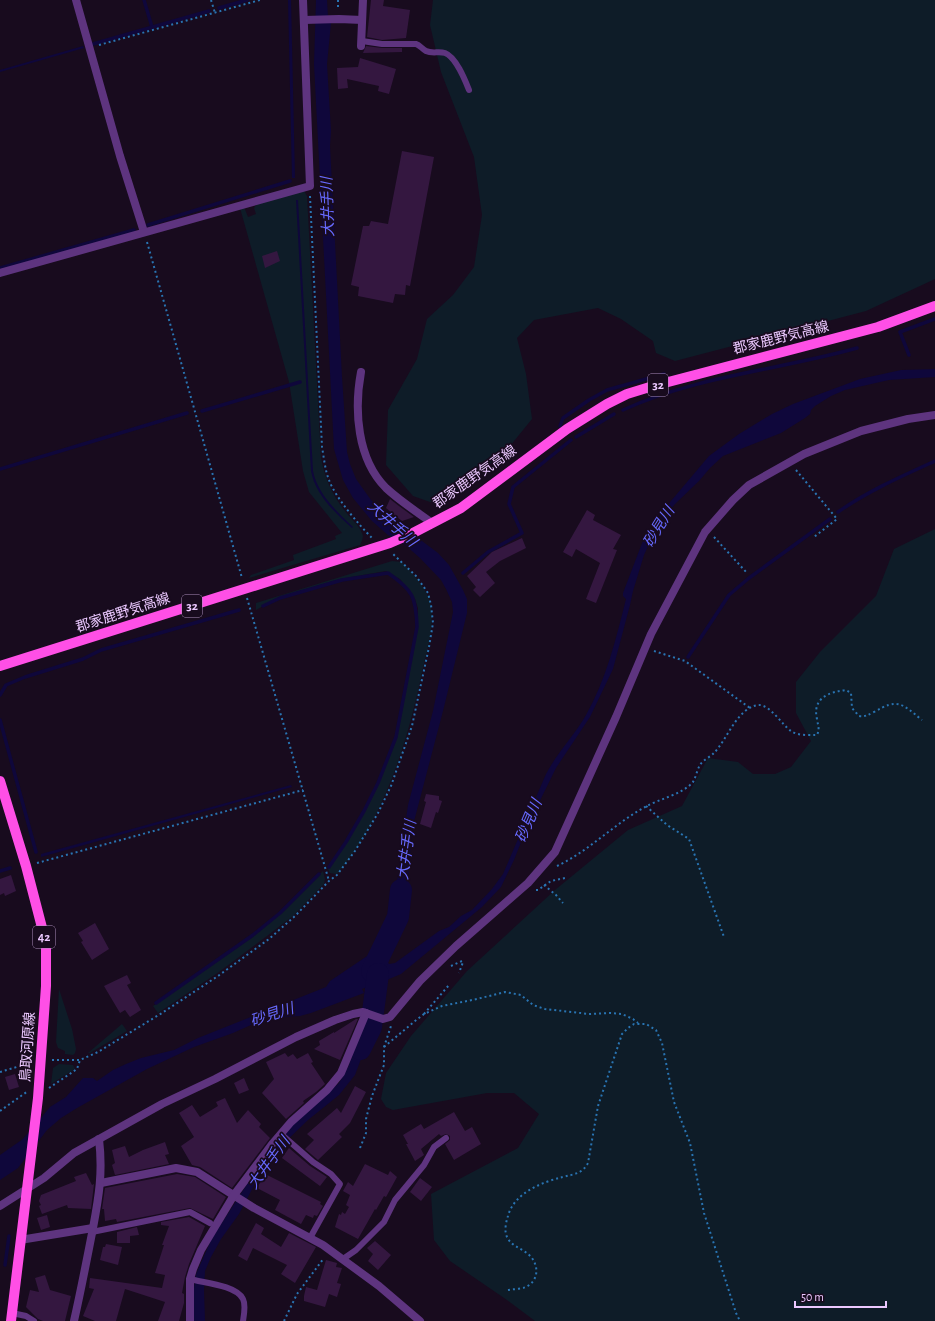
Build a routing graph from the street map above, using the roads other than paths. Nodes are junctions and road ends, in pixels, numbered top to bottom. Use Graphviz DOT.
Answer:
graph roads {
  1 [pos="76,0"];
  2 [pos="303,0"];
  3 [pos="363,0"];
  4 [pos="309,20"];
  5 [pos="362,20"];
  6 [pos="362,44"];
  7 [pos="469,90"];
  8 [pos="144,232"];
  9 [pos="0,273"];
  10 [pos="935,306"];
  11 [pos="361,372"];
  12 [pos="935,415"];
  13 [pos="432,523"];
  14 [pos="0,666"];
  15 [pos="0,781"];
  16 [pos="367,1014"];
  17 [pos="281,1134"];
  18 [pos="446,1138"];
  19 [pos="99,1139"];
  20 [pos="101,1184"];
  21 [pos="26,1189"];
  22 [pos="235,1196"];
  23 [pos="0,1206"];
  24 [pos="210,1223"];
  25 [pos="93,1230"];
  26 [pos="310,1238"];
  27 [pos="20,1240"];
  28 [pos="343,1259"];
  29 [pos="192,1280"];
  30 [pos="12,1317"];
  31 [pos="34,1321"];
  32 [pos="74,1321"];
  33 [pos="190,1321"];
  34 [pos="243,1321"];
  35 [pos="420,1321"];
  1 -- 8 [label="street"];
  2 -- 4 [label="street"];
  3 -- 5 [label="street"];
  4 -- 5 [label="street"];
  4 -- 8 [label="street"];
  5 -- 6 [label="street"];
  6 -- 7 [label="lane"];
  8 -- 9 [label="street"];
  10 -- 13 [label="main road, 郡家鹿野気高線 / 32"];
  11 -- 13 [label="street"];
  12 -- 16 [label="street"];
  13 -- 14 [label="main road, 郡家鹿野気高線 / 32"];
  15 -- 21 [label="main road, 鳥取河原線 / 42"];
  16 -- 17 [label="street"];
  16 -- 19 [label="street"];
  17 -- 22 [label="street"];
  17 -- 26 [label="lane"];
  18 -- 28 [label="lane"];
  19 -- 20 [label="street"];
  19 -- 21 [label="street"];
  20 -- 22 [label="street"];
  20 -- 25 [label="street"];
  21 -- 23 [label="street"];
  21 -- 27 [label="main road, 鳥取河原線 / 42"];
  22 -- 26 [label="street"];
  22 -- 29 [label="street"];
  24 -- 25 [label="lane"];
  25 -- 27 [label="street"];
  25 -- 32 [label="street"];
  26 -- 28 [label="street"];
  27 -- 30 [label="main road, 鳥取河原線 / 42"];
  28 -- 35 [label="street"];
  29 -- 33 [label="street"];
  29 -- 34 [label="lane"];
  30 -- 31 [label="lane"];
}
